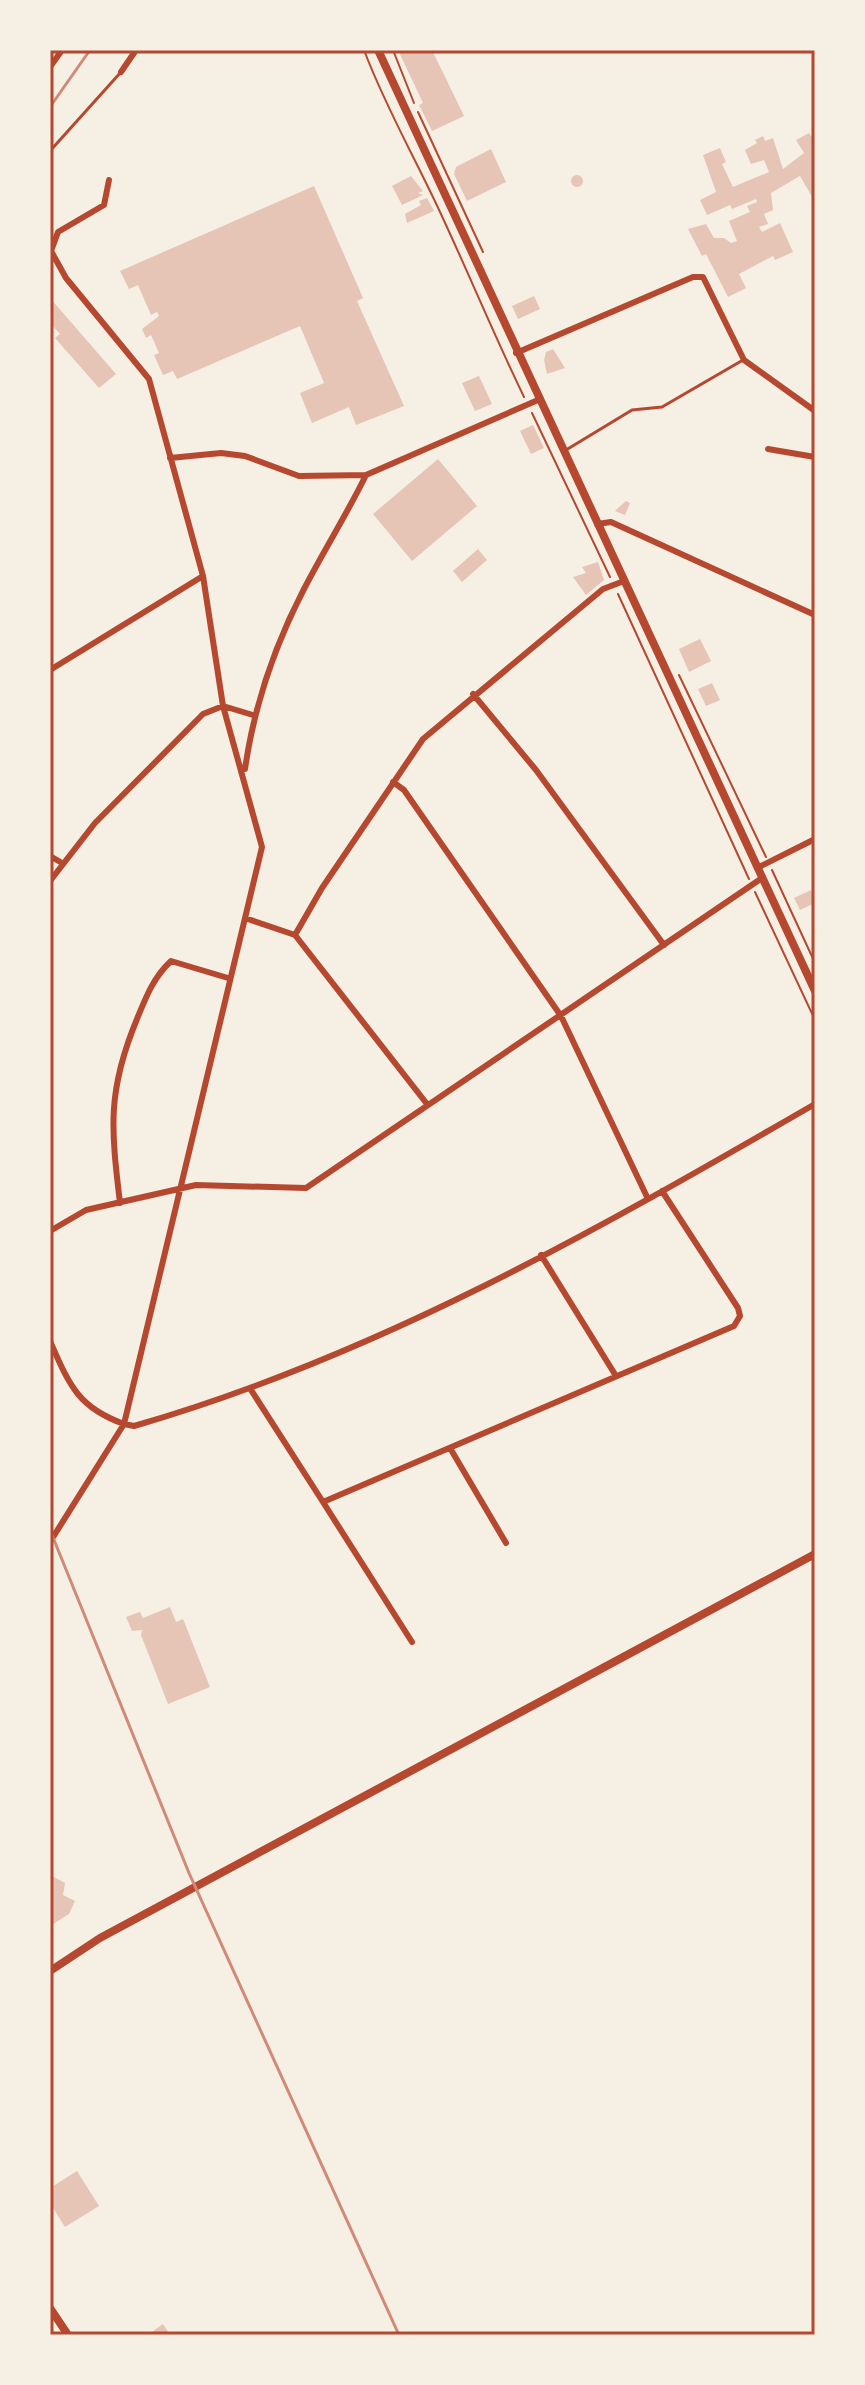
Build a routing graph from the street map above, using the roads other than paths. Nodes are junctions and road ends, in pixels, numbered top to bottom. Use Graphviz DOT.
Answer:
graph roads {
  1 [pos="62,50"];
  2 [pos="136,50"];
  3 [pos="378,50"];
  4 [pos="50,67"];
  5 [pos="121,72"];
  6 [pos="50,151"];
  7 [pos="109,180"];
  8 [pos="50,251"];
  9 [pos="516,353"];
  10 [pos="744,360"];
  11 [pos="538,400"];
  12 [pos="815,411"];
  13 [pos="768,449"];
  14 [pos="563,452"];
  15 [pos="815,457"];
  16 [pos="170,458"];
  17 [pos="366,475"];
  18 [pos="597,524"];
  19 [pos="203,576"];
  20 [pos="624,581"];
  21 [pos="815,615"];
  22 [pos="50,670"];
  23 [pos="473,694"];
  24 [pos="223,706"];
  25 [pos="253,715"];
  26 [pos="244,773"];
  27 [pos="393,782"];
  28 [pos="815,839"];
  29 [pos="50,856"];
  30 [pos="62,863"];
  31 [pos="757,868"];
  32 [pos="762,878"];
  33 [pos="50,881"];
  34 [pos="245,918"];
  35 [pos="295,935"];
  36 [pos="664,945"];
  37 [pos="228,978"];
  38 [pos="815,991"];
  39 [pos="561,1016"];
  40 [pos="427,1104"];
  41 [pos="815,1104"];
  42 [pos="182,1187"];
  43 [pos="662,1191"];
  44 [pos="648,1199"];
  45 [pos="120,1203"];
  46 [pos="50,1231"];
  47 [pos="541,1255"];
  48 [pos="50,1341"];
  49 [pos="616,1376"];
  50 [pos="251,1390"];
  51 [pos="124,1424"];
  52 [pos="450,1448"];
  53 [pos="323,1502"];
  54 [pos="50,1542"];
  55 [pos="506,1543"];
  56 [pos="815,1557"];
  57 [pos="412,1642"];
  58 [pos="50,1971"];
  59 [pos="50,2308"];
  60 [pos="68,2335"];
  1 -- 4 [label="street"];
  2 -- 5 [label="street"];
  3 -- 9 [label="street"];
  5 -- 6 [label="lane"];
  7 -- 8 [label="street"];
  8 -- 16 [label="street"];
  9 -- 10 [label="street"];
  9 -- 11 [label="street"];
  10 -- 12 [label="street"];
  10 -- 14 [label="lane"];
  11 -- 14 [label="street"];
  11 -- 17 [label="street"];
  13 -- 15 [label="street"];
  14 -- 18 [label="street"];
  16 -- 17 [label="street"];
  16 -- 19 [label="street"];
  17 -- 25 [label="street"];
  18 -- 20 [label="street"];
  18 -- 21 [label="street"];
  19 -- 22 [label="street"];
  19 -- 24 [label="street"];
  20 -- 23 [label="street"];
  20 -- 31 [label="street"];
  23 -- 27 [label="street"];
  23 -- 36 [label="street"];
  24 -- 25 [label="street"];
  24 -- 26 [label="street"];
  24 -- 30 [label="street"];
  25 -- 26 [label="street"];
  26 -- 34 [label="street"];
  27 -- 35 [label="street"];
  27 -- 39 [label="street"];
  28 -- 31 [label="street"];
  29 -- 30 [label="street"];
  30 -- 33 [label="street"];
  31 -- 32 [label="street"];
  32 -- 36 [label="street"];
  32 -- 38 [label="street"];
  34 -- 35 [label="street"];
  34 -- 37 [label="street"];
  35 -- 40 [label="street"];
  36 -- 39 [label="street"];
  37 -- 42 [label="street"];
  37 -- 45 [label="street"];
  39 -- 40 [label="street"];
  39 -- 44 [label="street"];
  40 -- 42 [label="street"];
  41 -- 43 [label="street"];
  42 -- 45 [label="street"];
  42 -- 51 [label="street"];
  43 -- 44 [label="street"];
  43 -- 49 [label="street"];
  44 -- 47 [label="street"];
  45 -- 46 [label="street"];
  47 -- 49 [label="street"];
  47 -- 50 [label="street"];
  48 -- 51 [label="street"];
  49 -- 52 [label="street"];
  50 -- 51 [label="street"];
  50 -- 53 [label="street"];
  51 -- 54 [label="street"];
  52 -- 53 [label="street"];
  52 -- 55 [label="street"];
  53 -- 57 [label="street"];
  56 -- 58 [label="street"];
  59 -- 60 [label="street"];
}
